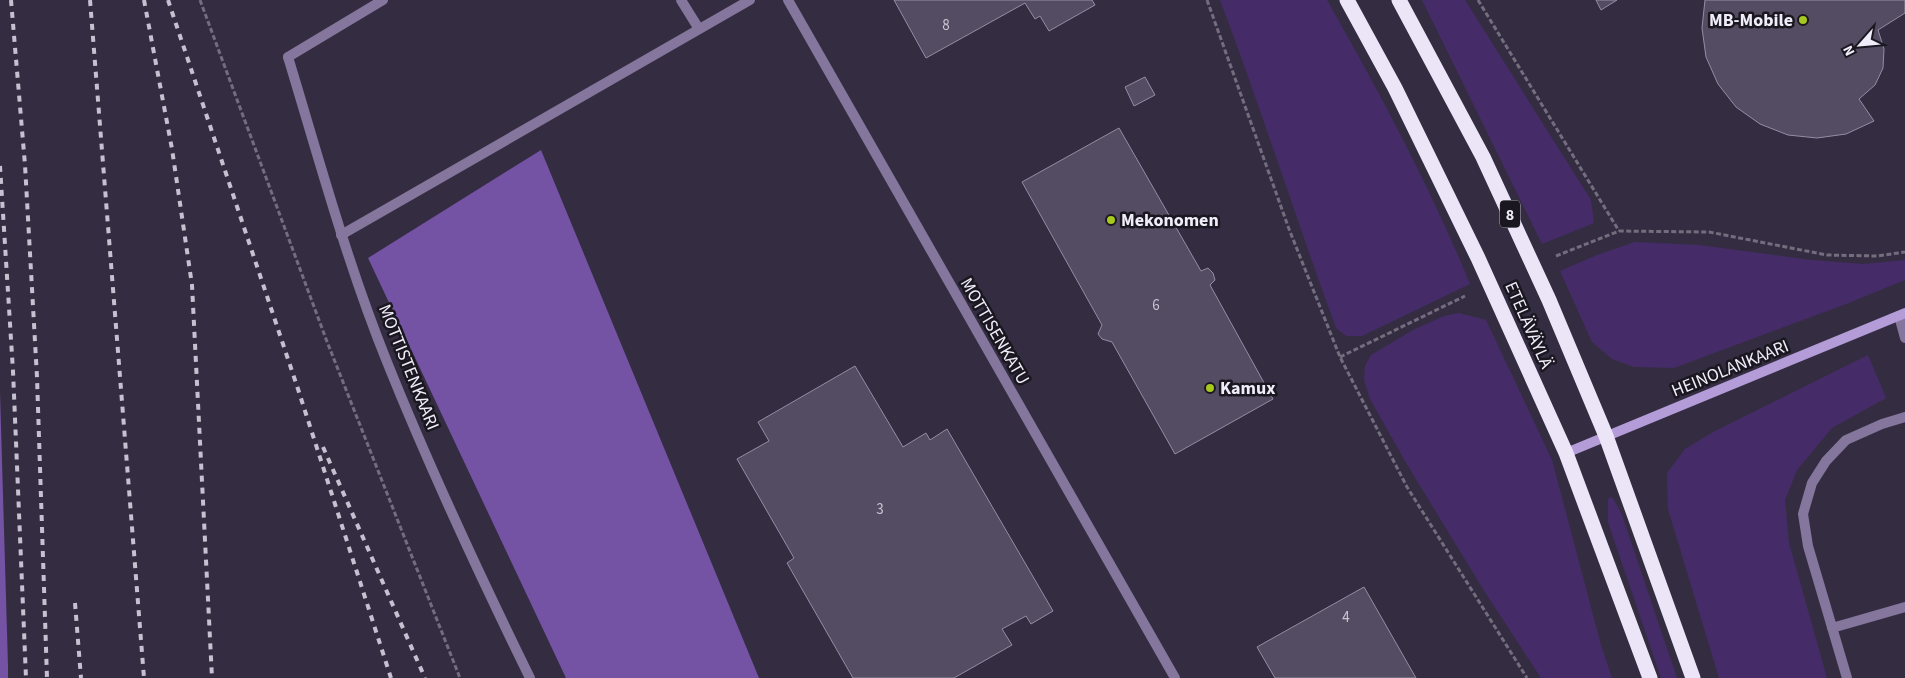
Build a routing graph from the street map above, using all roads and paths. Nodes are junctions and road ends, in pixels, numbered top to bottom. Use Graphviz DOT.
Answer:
graph roads {
  1 [pos="200,0"];
  2 [pos="383,0"];
  3 [pos="681,0"];
  4 [pos="750,0"];
  5 [pos="788,0"];
  6 [pos="1207,0"];
  7 [pos="1347,0"];
  8 [pos="1399,0"];
  9 [pos="1478,0"];
  10 [pos="699,29"];
  11 [pos="1619,231"];
  12 [pos="341,235"];
  13 [pos="1905,252"];
  14 [pos="1556,256"];
  15 [pos="1465,296"];
  16 [pos="1902,314"];
  17 [pos="1905,338"];
  18 [pos="1340,357"];
  19 [pos="1905,417"];
  20 [pos="1606,436"];
  21 [pos="1566,453"];
  22 [pos="1905,606"];
  23 [pos="1832,628"];
  24 [pos="460,678"];
  25 [pos="530,678"];
  26 [pos="1175,678"];
  27 [pos="1527,678"];
  28 [pos="1650,678"];
  29 [pos="1694,678"];
  30 [pos="1846,678"];
  1 -- 24 [label="path"];
  2 -- 12 [label="street, MOTTISTENKAARI"];
  3 -- 10 [label="street"];
  4 -- 10 [label="street"];
  5 -- 26 [label="street, MOTTISENKATU"];
  6 -- 18 [label="path"];
  7 -- 21 [label="highway, ETELÄVÄYLÄ"];
  8 -- 20 [label="highway, ETELÄVÄYLÄ / 8"];
  9 -- 11 [label="path"];
  10 -- 12 [label="street"];
  11 -- 13 [label="path"];
  11 -- 14 [label="path"];
  12 -- 25 [label="street, MOTTISTENKAARI"];
  15 -- 18 [label="path"];
  16 -- 17 [label="street"];
  16 -- 20 [label="street, HEINOLANKAARI"];
  18 -- 27 [label="path"];
  19 -- 23 [label="street"];
  20 -- 21 [label="street, HEINOLANKAARI"];
  20 -- 29 [label="highway, ETELÄVÄYLÄ / 8"];
  21 -- 28 [label="highway, ETELÄVÄYLÄ"];
  22 -- 23 [label="street"];
  23 -- 30 [label="street"];
}
